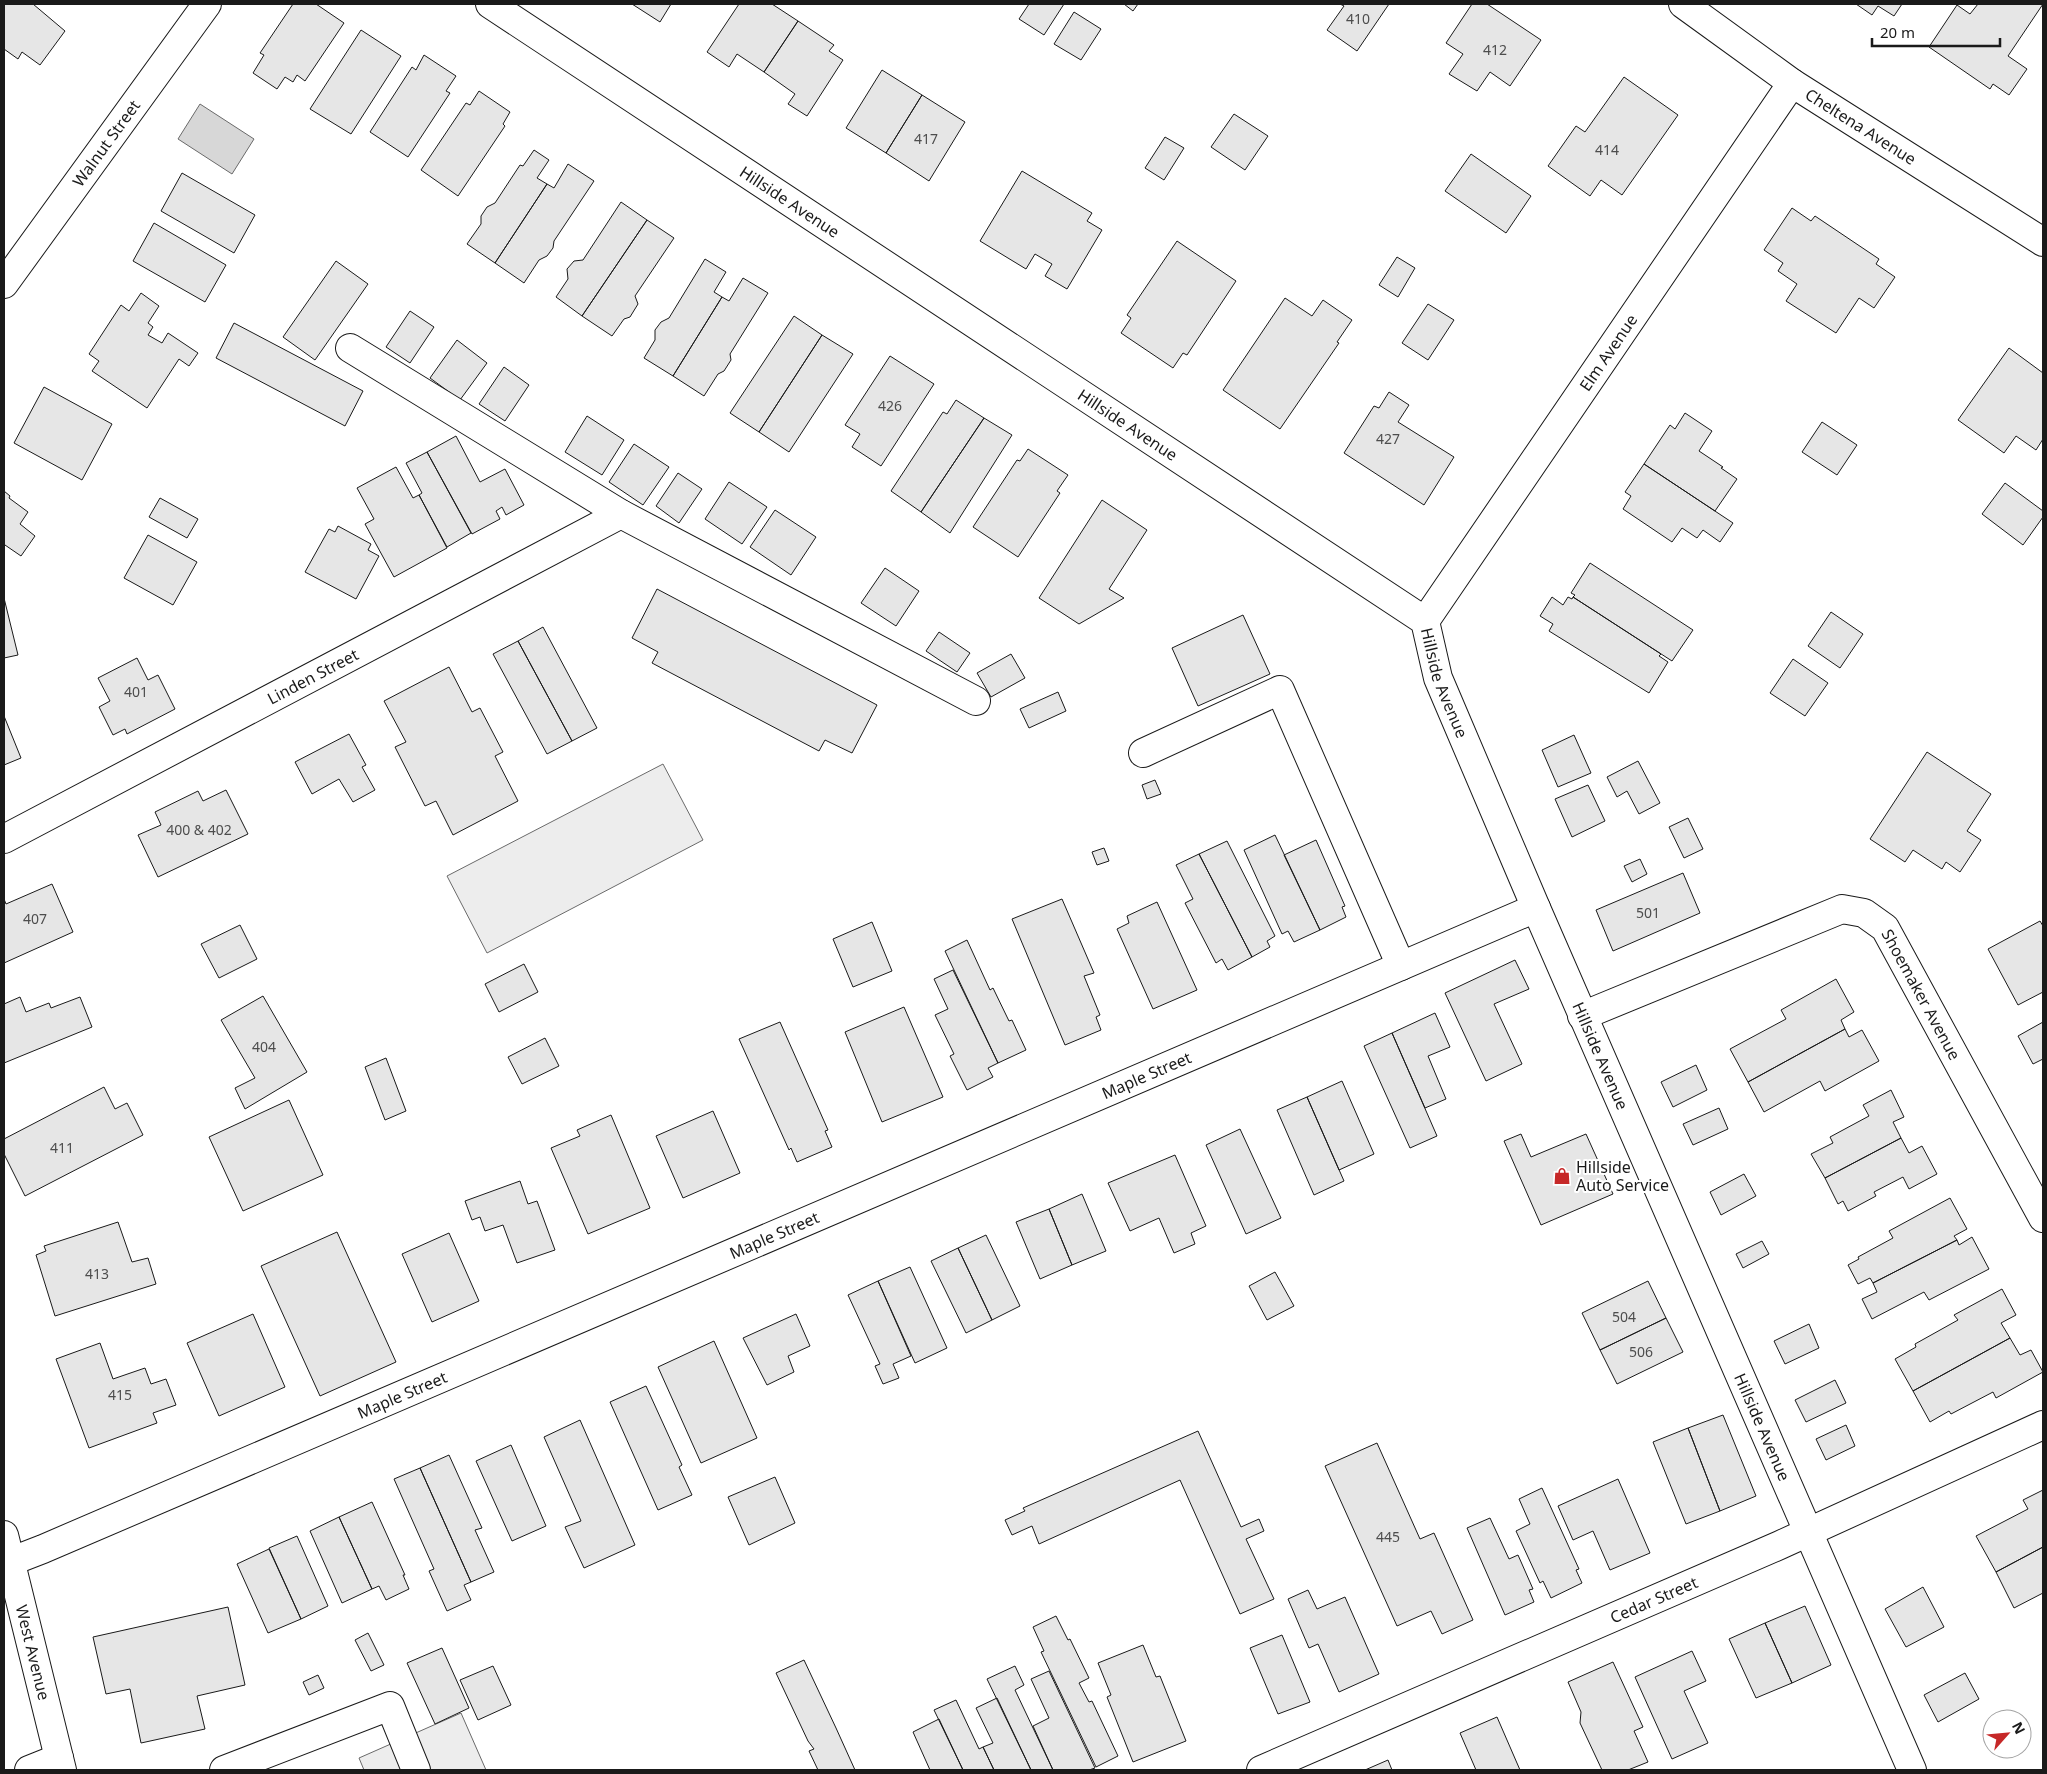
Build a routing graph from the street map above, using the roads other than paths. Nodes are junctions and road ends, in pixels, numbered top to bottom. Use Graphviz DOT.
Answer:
graph roads {
  1 [pos="208,4"];
  2 [pos="490,4"];
  3 [pos="1683,4"];
  4 [pos="1792,83"];
  5 [pos="2043,242"];
  6 [pos="4,284"];
  7 [pos="350,348"];
  8 [pos="620,514"];
  9 [pos="1424,622"];
  10 [pos="976,701"];
  11 [pos="1143,753"];
  12 [pos="4,839"];
  13 [pos="1536,908"];
  14 [pos="1401,966"];
  15 [pos="1582,1016"];
  16 [pos="2043,1218"];
  17 [pos="2043,1425"];
  18 [pos="1808,1533"];
  19 [pos="4,1535"];
  20 [pos="12,1561"];
  21 [pos="61,1764"];
  22 [pos="29,1770"];
  23 [pos="224,1770"];
  24 [pos="416,1770"];
  25 [pos="1261,1770"];
  26 [pos="1912,1770"];
  1 -- 6 [label="street, Walnut Street"];
  2 -- 9 [label="street, Hillside Avenue"];
  3 -- 4 [label="street, Cheltena Avenue"];
  4 -- 5 [label="street, Cheltena Avenue"];
  4 -- 9 [label="street, Elm Avenue"];
  7 -- 8 [label="street"];
  8 -- 10 [label="street"];
  8 -- 12 [label="street, Linden Street"];
  9 -- 13 [label="street, Hillside Avenue"];
  11 -- 14 [label="street"];
  13 -- 14 [label="street, Maple Street"];
  13 -- 15 [label="street, Hillside Avenue"];
  14 -- 20 [label="street, Maple Street"];
  15 -- 16 [label="street, Shoemaker Avenue"];
  15 -- 18 [label="street, Hillside Avenue"];
  17 -- 18 [label="street, Cedar Street"];
  18 -- 25 [label="street, Cedar Street"];
  18 -- 26 [label="street, Hillside Avenue"];
  19 -- 20 [label="street, West Avenue"];
  20 -- 21 [label="street, West Avenue"];
  21 -- 22 [label="street"];
  23 -- 24 [label="street"];
}
